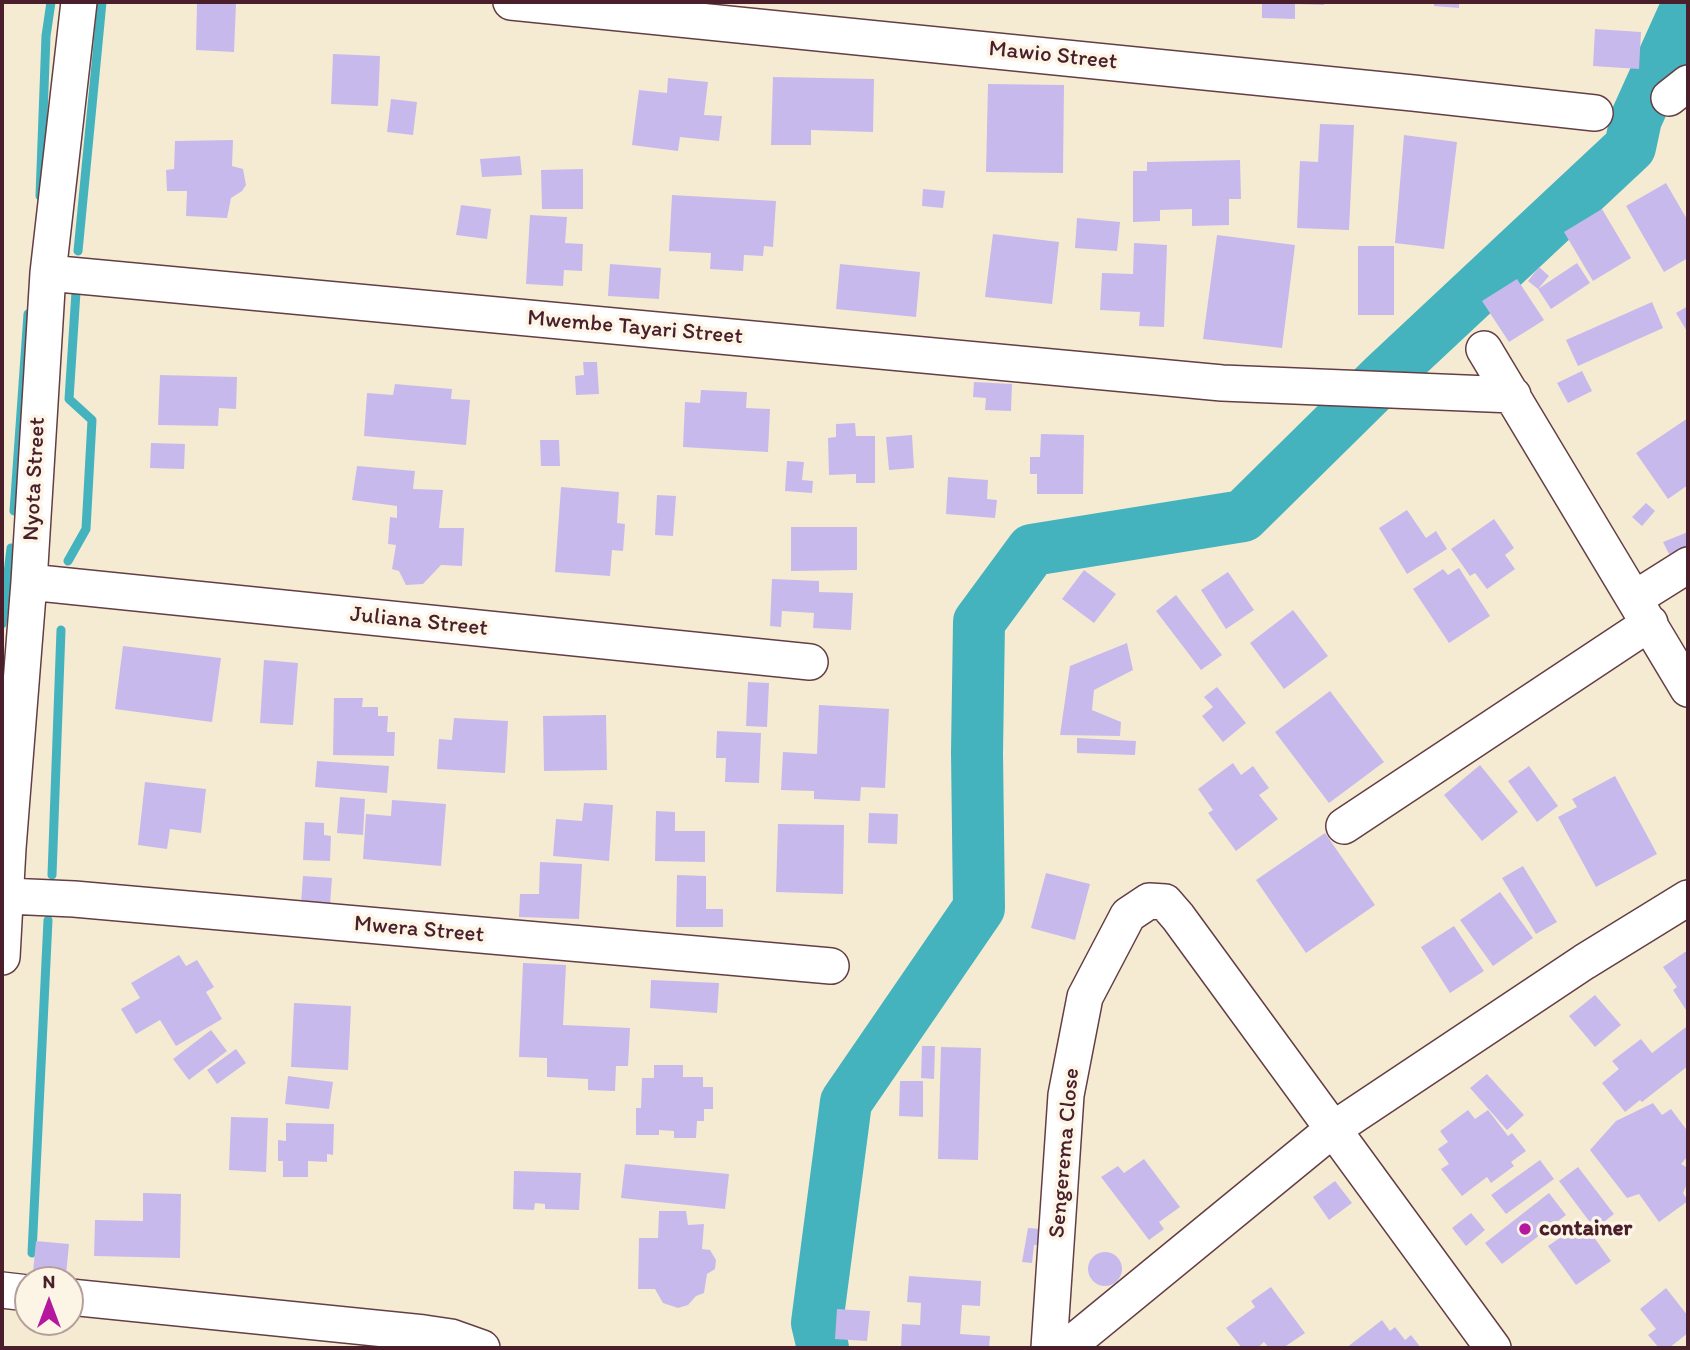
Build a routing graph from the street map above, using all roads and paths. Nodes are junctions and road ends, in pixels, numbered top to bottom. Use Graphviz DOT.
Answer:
graph roads {
  1 [pos="79,2"];
  2 [pos="511,2"];
  3 [pos="1595,113"];
  4 [pos="48,273"];
  5 [pos="1484,349"];
  6 [pos="1513,395"];
  7 [pos="17,526"];
  8 [pos="1688,565"];
  9 [pos="29,582"];
  10 [pos="1642,611"];
  11 [pos="810,662"];
  12 [pos="1688,689"];
  13 [pos="1343,826"];
  14 [pos="5,847"];
  15 [pos="7,896"];
  16 [pos="1688,898"];
  17 [pos="2,957"];
  18 [pos="831,966"];
  19 [pos="1332,1130"];
  20 [pos="84,1298"];
  21 [pos="481,1348"];
  22 [pos="1049,1348"];
  23 [pos="1066,1348"];
  24 [pos="1493,1348"];
  1 -- 4 [label="street, Nyota Street"];
  2 -- 3 [label="street, Mawio Street"];
  4 -- 6 [label="street, Mwembe Tayari Street"];
  4 -- 7 [label="street, Nyota Street"];
  5 -- 6 [label="street"];
  6 -- 10 [label="street"];
  7 -- 9 [label="street, Nyota Street"];
  8 -- 10 [label="street"];
  9 -- 11 [label="street, Juliana Street"];
  9 -- 14 [label="street, Nyota Street"];
  10 -- 12 [label="street"];
  10 -- 13 [label="street"];
  14 -- 15 [label="street, Nyota Street"];
  15 -- 17 [label="street, Nyota Street"];
  15 -- 18 [label="street, Mwera Street"];
  16 -- 19 [label="street"];
  19 -- 22 [label="street, Sengerema Close"];
  19 -- 23 [label="street"];
  19 -- 24 [label="street"];
  20 -- 21 [label="street"];
}
